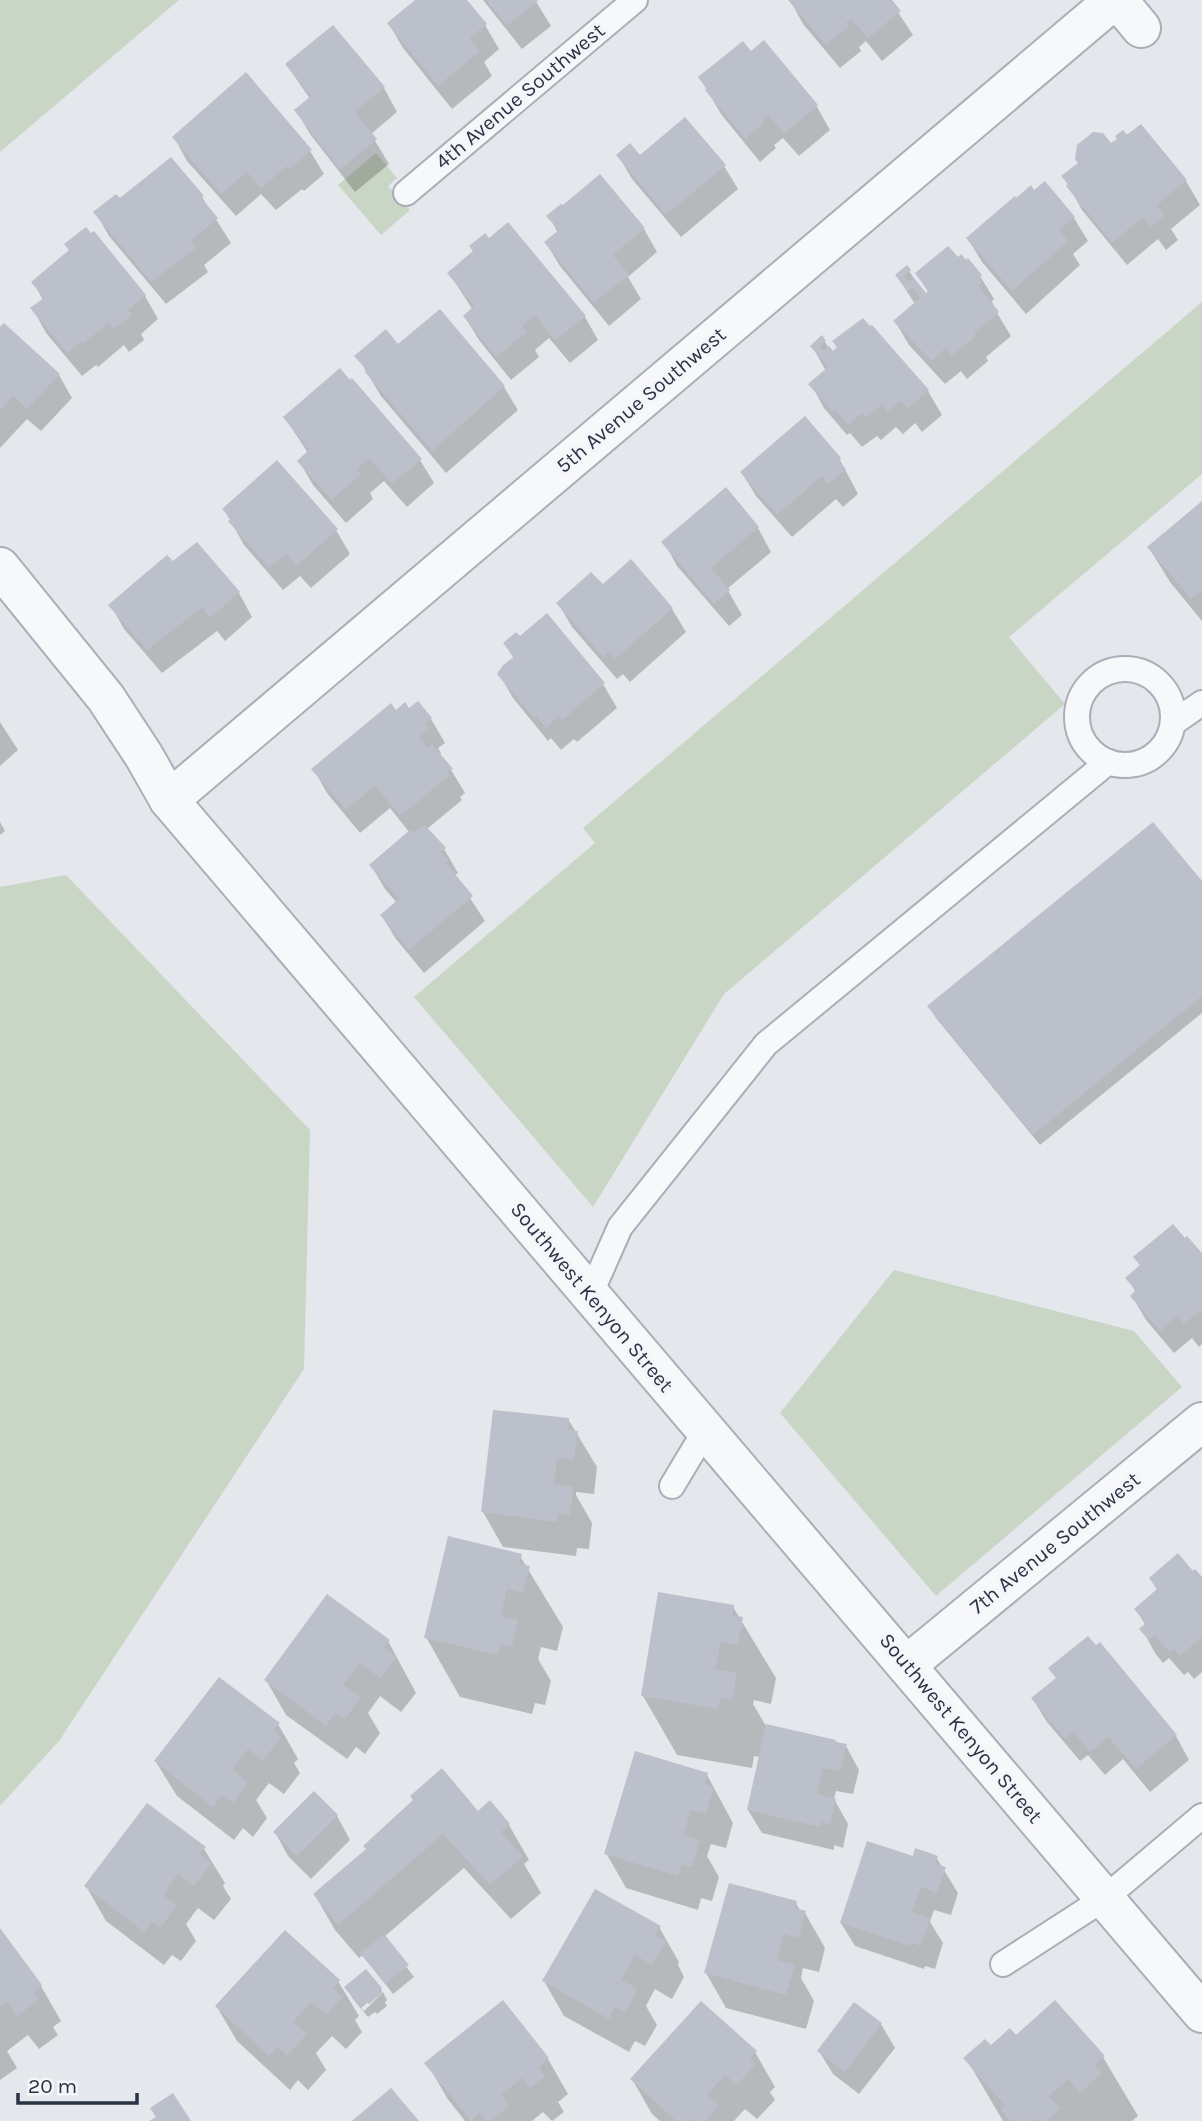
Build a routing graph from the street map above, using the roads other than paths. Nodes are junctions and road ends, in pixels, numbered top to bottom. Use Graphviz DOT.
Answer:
graph roads {
  1 [pos="635,0"];
  2 [pos="1124,9"];
  3 [pos="406,193"];
  4 [pos="0,567"];
  5 [pos="1202,703"];
  6 [pos="1173,723"];
  7 [pos="1108,762"];
  8 [pos="169,800"];
  9 [pos="590,1295"];
  10 [pos="1202,1422"];
  11 [pos="705,1431"];
  12 [pos="671,1486"];
  13 [pos="908,1664"];
  14 [pos="1202,1816"];
  15 [pos="1105,1898"];
  16 [pos="1003,1964"];
  17 [pos="1202,2013"];
  1 -- 3 [label="lane, 4th Avenue Southwest"];
  2 -- 8 [label="street, 5th Avenue Southwest"];
  4 -- 8 [label="street, Southwest Kenyon Street"];
  5 -- 6 [label="lane"];
  6 -- 7 [label="lane"];
  6 -- 7 [label="lane"];
  7 -- 9 [label="lane"];
  8 -- 9 [label="street, Southwest Kenyon Street"];
  9 -- 11 [label="street, Southwest Kenyon Street"];
  10 -- 13 [label="street, 7th Avenue Southwest"];
  11 -- 12 [label="lane"];
  11 -- 13 [label="street, Southwest Kenyon Street"];
  13 -- 15 [label="street, Southwest Kenyon Street"];
  14 -- 15 [label="lane"];
  15 -- 16 [label="lane"];
  15 -- 17 [label="street, Southwest Kenyon Street"];
}
